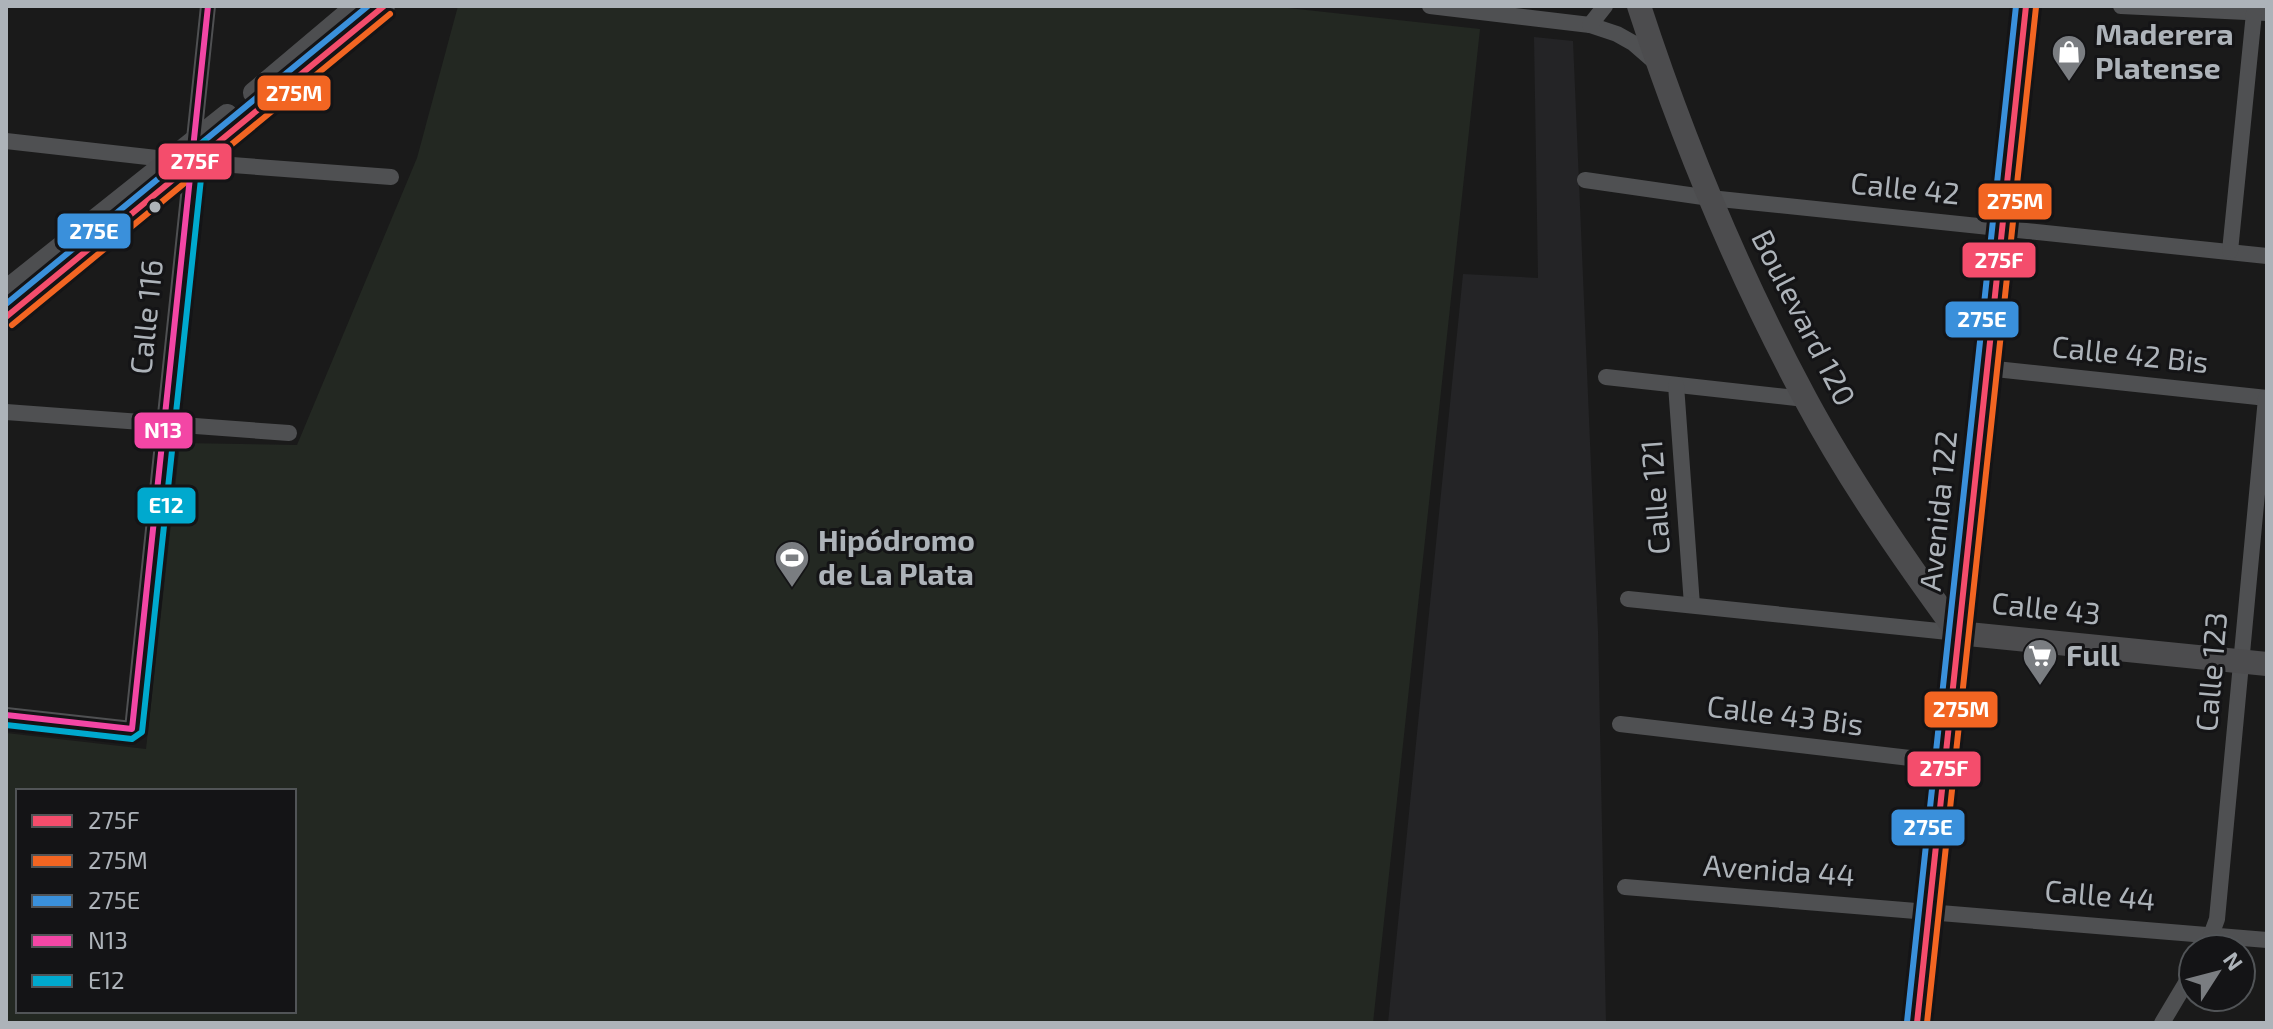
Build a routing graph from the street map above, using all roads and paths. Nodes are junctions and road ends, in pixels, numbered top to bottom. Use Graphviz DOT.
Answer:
graph roads {
  1 [pos="208,6"];
  2 [pos="357,6"];
  3 [pos="384,6"];
  4 [pos="1430,6"];
  5 [pos="1605,6"];
  6 [pos="1639,6"];
  7 [pos="2026,6"];
  8 [pos="2121,6"];
  9 [pos="2225,9"];
  10 [pos="2261,13"];
  11 [pos="1590,25"];
  12 [pos="1659,66"];
  13 [pos="6,141"];
  14 [pos="186,154"];
  15 [pos="391,177"];
  16 [pos="1585,180"];
  17 [pos="1710,198"];
  18 [pos="2002,227"];
  19 [pos="2230,251"];
  20 [pos="2267,256"];
  21 [pos="6,291"];
  22 [pos="6,317"];
  23 [pos="1986,368"];
  24 [pos="1606,377"];
  25 [pos="1676,385"];
  26 [pos="2266,398"];
  27 [pos="1805,399"];
  28 [pos="6,412"];
  29 [pos="164,425"];
  30 [pos="289,433"];
  31 [pos="1628,599"];
  32 [pos="1692,605"];
  33 [pos="1958,633"];
  34 [pos="2241,661"];
  35 [pos="2267,664"];
  36 [pos="6,715"];
  37 [pos="1620,724"];
  38 [pos="1944,762"];
  39 [pos="1625,887"];
  40 [pos="1928,910"];
  41 [pos="2212,933"];
  42 [pos="2177,937"];
  43 [pos="2177,998"];
  44 [pos="1917,1023"];
  45 [pos="2162,1023"];
  1 -- 14 [label="street, Calle 116"];
  2 -- 14 [label="main road"];
  3 -- 14 [label="main road"];
  4 -- 11 [label="street"];
  5 -- 11 [label="street"];
  6 -- 12 [label="main road, Boulevard 120"];
  7 -- 18 [label="highway, Avenida 122"];
  8 -- 9 [label="street"];
  9 -- 10 [label="street"];
  10 -- 19 [label="street"];
  11 -- 12 [label="street"];
  12 -- 17 [label="main road, Boulevard 120"];
  13 -- 14 [label="street"];
  14 -- 15 [label="street"];
  14 -- 21 [label="main road"];
  14 -- 22 [label="main road"];
  14 -- 29 [label="street, Calle 116"];
  16 -- 17 [label="street, Calle 42"];
  17 -- 18 [label="street, Calle 42"];
  17 -- 27 [label="main road, Boulevard 120"];
  18 -- 19 [label="street, Calle 42"];
  18 -- 23 [label="highway, Avenida 122"];
  19 -- 20 [label="street, Calle 42"];
  23 -- 26 [label="street, Calle 42 Bis"];
  23 -- 33 [label="highway, Avenida 122"];
  24 -- 25 [label="street"];
  25 -- 27 [label="street"];
  25 -- 32 [label="street, Calle 121"];
  26 -- 34 [label="street, Calle 123"];
  27 -- 33 [label="main road, Boulevard 120"];
  28 -- 29 [label="street"];
  29 -- 30 [label="street"];
  29 -- 36 [label="street, Calle 116"];
  31 -- 32 [label="street, Calle 43"];
  32 -- 33 [label="street, Calle 43"];
  33 -- 34 [label="main road, Calle 43"];
  33 -- 38 [label="highway, Avenida 122"];
  34 -- 35 [label="main road, Calle 43"];
  34 -- 41 [label="street, Calle 123"];
  37 -- 38 [label="street, Calle 43 Bis"];
  38 -- 40 [label="highway, Avenida 122"];
  39 -- 40 [label="street, Avenida 44"];
  40 -- 42 [label="street, Calle 44"];
  40 -- 44 [label="highway, Avenida 122"];
  43 -- 45 [label="street"];
}
